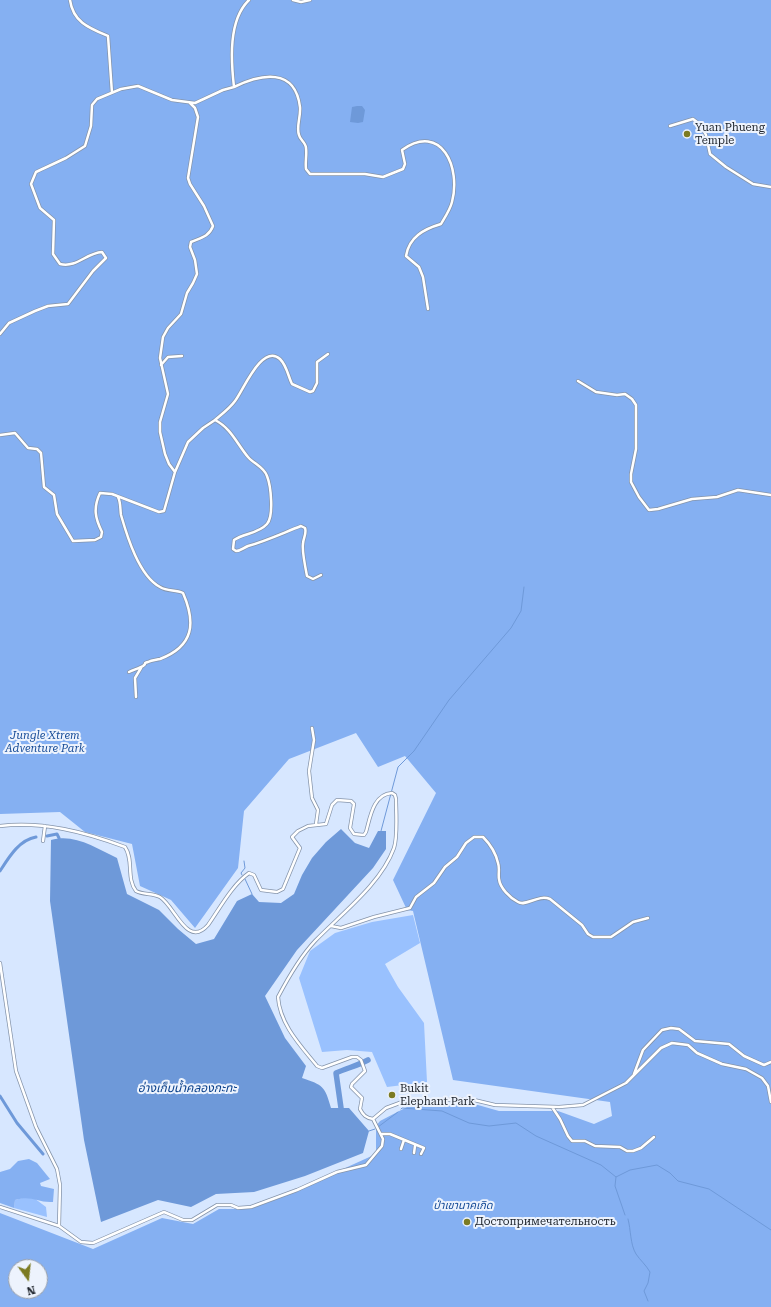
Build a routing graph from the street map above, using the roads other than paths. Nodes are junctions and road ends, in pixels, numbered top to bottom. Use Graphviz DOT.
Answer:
graph roads {
  1 [pos="70,0"];
  2 [pos="249,0"];
  3 [pos="294,0"];
  4 [pos="310,0"];
  5 [pos="234,87"];
  6 [pos="112,93"];
  7 [pos="189,103"];
  8 [pos="670,126"];
  9 [pos="771,187"];
  10 [pos="428,309"];
  11 [pos="0,334"];
  12 [pos="328,354"];
  13 [pos="182,356"];
  14 [pos="161,365"];
  15 [pos="578,381"];
  16 [pos="215,420"];
  17 [pos="0,435"];
  18 [pos="175,472"];
  19 [pos="771,495"];
  20 [pos="118,497"];
  21 [pos="321,575"];
  22 [pos="143,666"];
  23 [pos="129,672"];
  24 [pos="136,697"];
  25 [pos="312,728"];
  26 [pos="316,824"];
  27 [pos="0,826"];
  28 [pos="45,826"];
  29 [pos="43,841"];
  30 [pos="648,918"];
  31 [pos="331,926"];
  32 [pos="0,963"];
  33 [pos="771,1062"];
  34 [pos="634,1074"];
  35 [pos="771,1102"];
  36 [pos="552,1107"];
  37 [pos="373,1120"];
  38 [pos="381,1134"];
  39 [pos="654,1137"];
  40 [pos="404,1140"];
  41 [pos="415,1146"];
  42 [pos="401,1149"];
  43 [pos="414,1153"];
  44 [pos="421,1154"];
  45 [pos="0,1207"];
  46 [pos="59,1226"];
  1 -- 6 [label="street"];
  2 -- 5 [label="street"];
  3 -- 4 [label="street"];
  5 -- 7 [label="street"];
  5 -- 10 [label="street"];
  6 -- 7 [label="street"];
  6 -- 11 [label="street"];
  7 -- 14 [label="street"];
  8 -- 9 [label="street"];
  12 -- 16 [label="street"];
  13 -- 14 [label="street"];
  14 -- 18 [label="street"];
  15 -- 19 [label="street"];
  16 -- 18 [label="street"];
  16 -- 21 [label="street"];
  17 -- 20 [label="street"];
  18 -- 20 [label="street"];
  20 -- 22 [label="street"];
  22 -- 23 [label="street"];
  22 -- 24 [label="street"];
  25 -- 26 [label="street"];
  26 -- 28 [label="street"];
  26 -- 31 [label="street"];
  27 -- 28 [label="street"];
  28 -- 29 [label="street"];
  30 -- 31 [label="street"];
  31 -- 37 [label="street"];
  32 -- 46 [label="street"];
  33 -- 34 [label="street"];
  35 -- 36 [label="street"];
  36 -- 37 [label="street"];
  36 -- 39 [label="street"];
  37 -- 38 [label="street"];
  38 -- 40 [label="street"];
  38 -- 46 [label="street"];
  40 -- 41 [label="street"];
  40 -- 42 [label="street"];
  41 -- 43 [label="street"];
  41 -- 44 [label="street"];
  45 -- 46 [label="street"];
}
